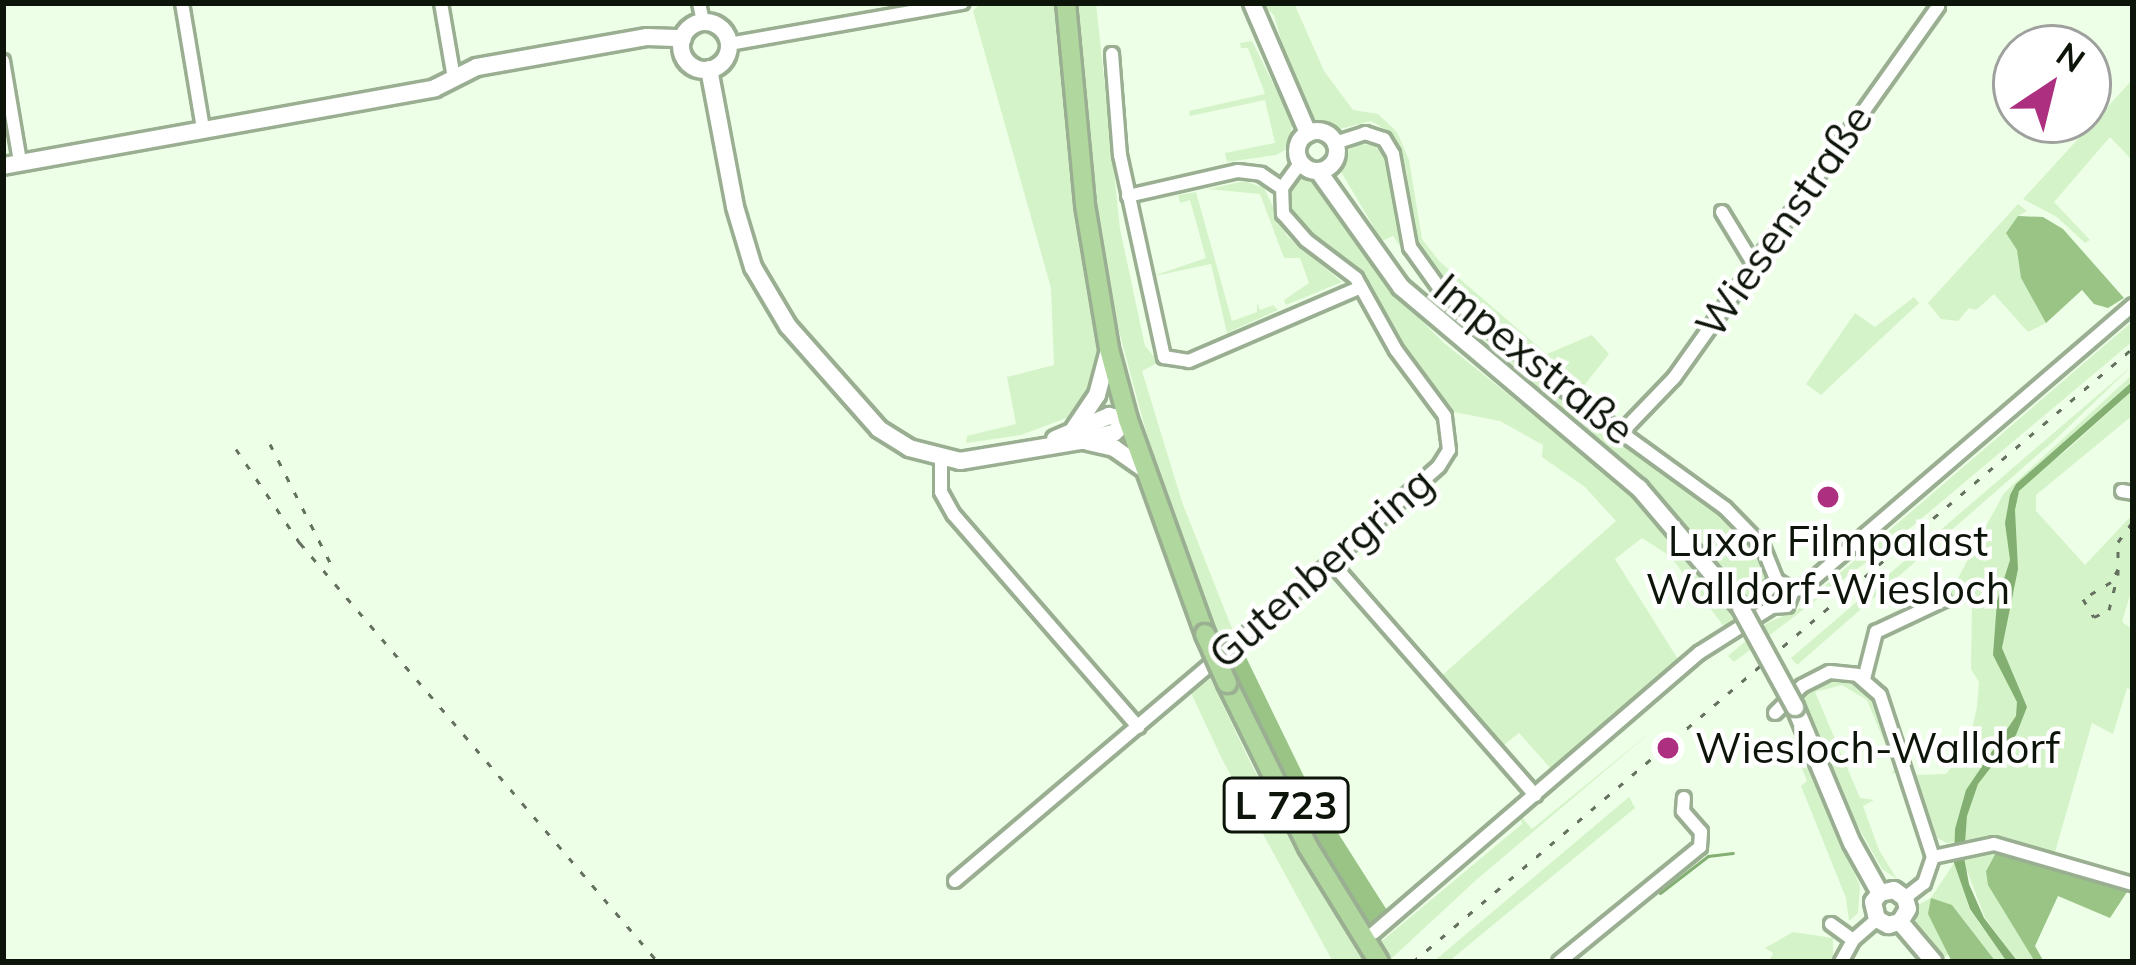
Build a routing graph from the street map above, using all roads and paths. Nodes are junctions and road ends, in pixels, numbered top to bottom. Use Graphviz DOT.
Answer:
graph roads {
  1 [pos="182,3"];
  2 [pos="441,3"];
  3 [pos="699,3"];
  4 [pos="962,3"];
  5 [pos="1252,3"];
  6 [pos="1066,4"];
  7 [pos="1938,6"];
  8 [pos="703,22"];
  9 [pos="682,38"];
  10 [pos="729,44"];
  11 [pos="1112,54"];
  12 [pos="3,61"];
  13 [pos="709,70"];
  14 [pos="454,78"];
  15 [pos="203,128"];
  16 [pos="1308,133"];
  17 [pos="1335,143"];
  18 [pos="1300,163"];
  19 [pos="11,164"];
  20 [pos="1325,169"];
  21 [pos="1282,188"];
  22 [pos="1128,196"];
  23 [pos="1722,212"];
  24 [pos="1754,263"];
  25 [pos="1361,286"];
  26 [pos="2133,305"];
  27 [pos="1109,349"];
  28 [pos="1128,420"];
  29 [pos="1622,432"];
  30 [pos="1077,436"];
  31 [pos="941,458"];
  32 [pos="1145,470"];
  33 [pos="1331,562"];
  34 [pos="1776,580"];
  35 [pos="1793,591"];
  36 [pos="1944,600"];
  37 [pos="1772,607"];
  38 [pos="1864,679"];
  39 [pos="1775,713"];
  40 [pos="1138,727"];
  41 [pos="1535,795"];
  42 [pos="1684,798"];
  43 [pos="1938,856"];
  44 [pos="955,881"];
  45 [pos="2133,884"];
  46 [pos="1880,893"];
  47 [pos="1905,898"];
  48 [pos="1877,919"];
  49 [pos="1900,922"];
  50 [pos="1831,924"];
  51 [pos="1374,933"];
  52 [pos="1853,940"];
  53 [pos="1379,962"];
  54 [pos="1559,962"];
  55 [pos="1841,962"];
  56 [pos="1934,962"];
  1 -- 15 [label="street"];
  2 -- 14 [label="street"];
  3 -- 8 [label="street"];
  4 -- 10 [label="street"];
  5 -- 16 [label="street"];
  6 -- 27 [label="main road, L 723"];
  7 -- 24 [label="street, Wiesenstraße"];
  8 -- 9 [label="street"];
  8 -- 10 [label="street"];
  9 -- 13 [label="street"];
  9 -- 14 [label="street"];
  10 -- 13 [label="street"];
  11 -- 22 [label="street"];
  12 -- 19 [label="street"];
  13 -- 31 [label="street"];
  14 -- 15 [label="street"];
  15 -- 19 [label="street"];
  16 -- 17 [label="street"];
  16 -- 18 [label="street"];
  17 -- 20 [label="street"];
  17 -- 29 [label="street, Impexstraße"];
  18 -- 20 [label="street"];
  18 -- 21 [label="street"];
  20 -- 46 [label="street, bridge"];
  21 -- 22 [label="street"];
  21 -- 25 [label="street, Gutenbergring"];
  22 -- 25 [label="street"];
  23 -- 24 [label="street"];
  24 -- 29 [label="street, Wiesenstraße"];
  25 -- 33 [label="street, Gutenbergring"];
  26 -- 35 [label="street"];
  27 -- 28 [label="main road, L 723"];
  27 -- 30 [label="street"];
  28 -- 30 [label="street"];
  28 -- 32 [label="main road, L 723"];
  29 -- 34 [label="street, Impexstraße"];
  30 -- 31 [label="street"];
  30 -- 32 [label="street"];
  31 -- 40 [label="street"];
  32 -- 53 [label="main road, L 723, bridge"];
  33 -- 40 [label="street, Gutenbergring"];
  33 -- 41 [label="street"];
  34 -- 35 [label="street, Impexstraße"];
  34 -- 37 [label="street"];
  35 -- 37 [label="street"];
  36 -- 38 [label="street"];
  37 -- 41 [label="street"];
  38 -- 39 [label="street"];
  38 -- 43 [label="street"];
  40 -- 44 [label="street, Gutenbergring"];
  41 -- 51 [label="street"];
  42 -- 54 [label="street"];
  43 -- 45 [label="street"];
  43 -- 47 [label="street"];
  46 -- 47 [label="street"];
  46 -- 48 [label="street"];
  47 -- 49 [label="street"];
  48 -- 49 [label="street"];
  48 -- 52 [label="street"];
  49 -- 56 [label="street"];
  50 -- 52 [label="street"];
  52 -- 55 [label="street"];
}
